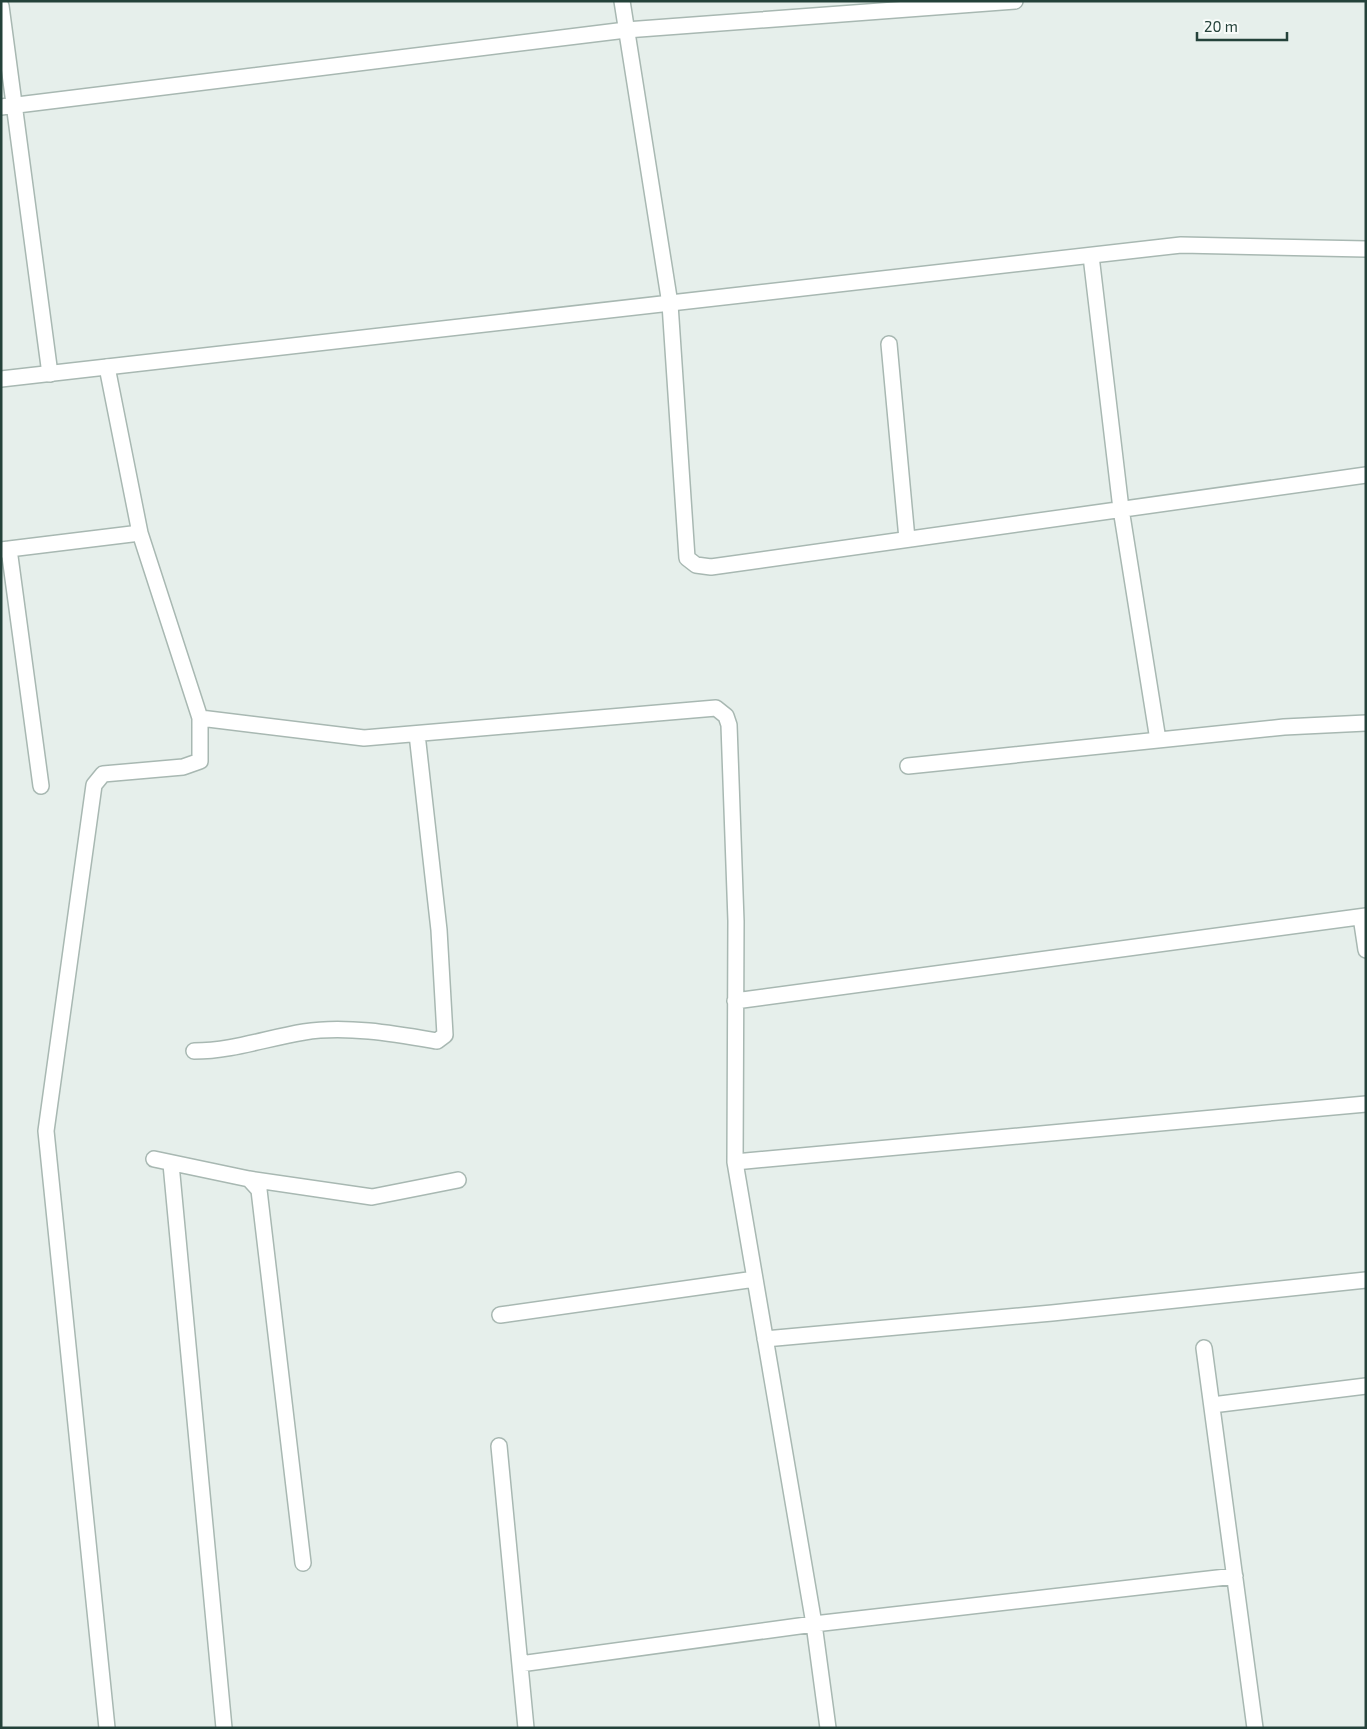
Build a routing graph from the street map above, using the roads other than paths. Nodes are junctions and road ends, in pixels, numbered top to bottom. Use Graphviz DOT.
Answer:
graph roads {
  1 [pos="622,1"];
  2 [pos="1015,1"];
  3 [pos="1,6"];
  4 [pos="626,30"];
  5 [pos="8,106"];
  6 [pos="1366,249"];
  7 [pos="1092,256"];
  8 [pos="670,304"];
  9 [pos="888,344"];
  10 [pos="107,367"];
  11 [pos="50,374"];
  12 [pos="1,379"];
  13 [pos="1366,475"];
  14 [pos="1121,509"];
  15 [pos="140,533"];
  16 [pos="907,539"];
  17 [pos="5,550"];
  18 [pos="200,718"];
  19 [pos="1366,723"];
  20 [pos="417,734"];
  21 [pos="1158,740"];
  22 [pos="908,766"];
  23 [pos="41,786"];
  24 [pos="1364,917"];
  25 [pos="1366,950"];
  26 [pos="735,1001"];
  27 [pos="194,1051"];
  28 [pos="1366,1104"];
  29 [pos="154,1159"];
  30 [pos="735,1162"];
  31 [pos="171,1164"];
  32 [pos="249,1178"];
  33 [pos="458,1180"];
  34 [pos="755,1279"];
  35 [pos="1366,1280"];
  36 [pos="500,1314"];
  37 [pos="765,1339"];
  38 [pos="1204,1348"];
  39 [pos="1366,1386"];
  40 [pos="1212,1405"];
  41 [pos="498,1446"];
  42 [pos="304,1563"];
  43 [pos="1235,1576"];
  44 [pos="814,1624"];
  45 [pos="520,1664"];
  46 [pos="107,1728"];
  47 [pos="224,1728"];
  48 [pos="526,1728"];
  49 [pos="828,1728"];
  50 [pos="1255,1728"];
  1 -- 4 [label="street"];
  2 -- 4 [label="street"];
  3 -- 5 [label="street"];
  4 -- 5 [label="street"];
  4 -- 8 [label="street"];
  5 -- 11 [label="street"];
  6 -- 7 [label="street"];
  7 -- 8 [label="street"];
  7 -- 14 [label="street"];
  8 -- 10 [label="street"];
  8 -- 16 [label="street"];
  9 -- 16 [label="street"];
  10 -- 11 [label="street"];
  10 -- 15 [label="street"];
  11 -- 12 [label="street"];
  13 -- 14 [label="street"];
  14 -- 16 [label="street"];
  14 -- 21 [label="street"];
  15 -- 17 [label="street"];
  15 -- 18 [label="street"];
  17 -- 23 [label="street"];
  18 -- 20 [label="street"];
  18 -- 46 [label="street"];
  19 -- 21 [label="street"];
  20 -- 26 [label="street"];
  20 -- 27 [label="street"];
  21 -- 22 [label="street"];
  24 -- 25 [label="street"];
  24 -- 26 [label="street"];
  26 -- 30 [label="street"];
  28 -- 30 [label="street"];
  29 -- 31 [label="street"];
  30 -- 34 [label="street"];
  31 -- 32 [label="street"];
  31 -- 47 [label="street"];
  32 -- 33 [label="street"];
  32 -- 42 [label="street"];
  34 -- 36 [label="street"];
  34 -- 37 [label="street"];
  35 -- 37 [label="street"];
  37 -- 44 [label="street"];
  38 -- 40 [label="street"];
  39 -- 40 [label="street"];
  40 -- 43 [label="street"];
  41 -- 45 [label="street"];
  43 -- 44 [label="street"];
  43 -- 50 [label="street"];
  44 -- 45 [label="street"];
  44 -- 49 [label="street"];
  45 -- 48 [label="street"];
}
